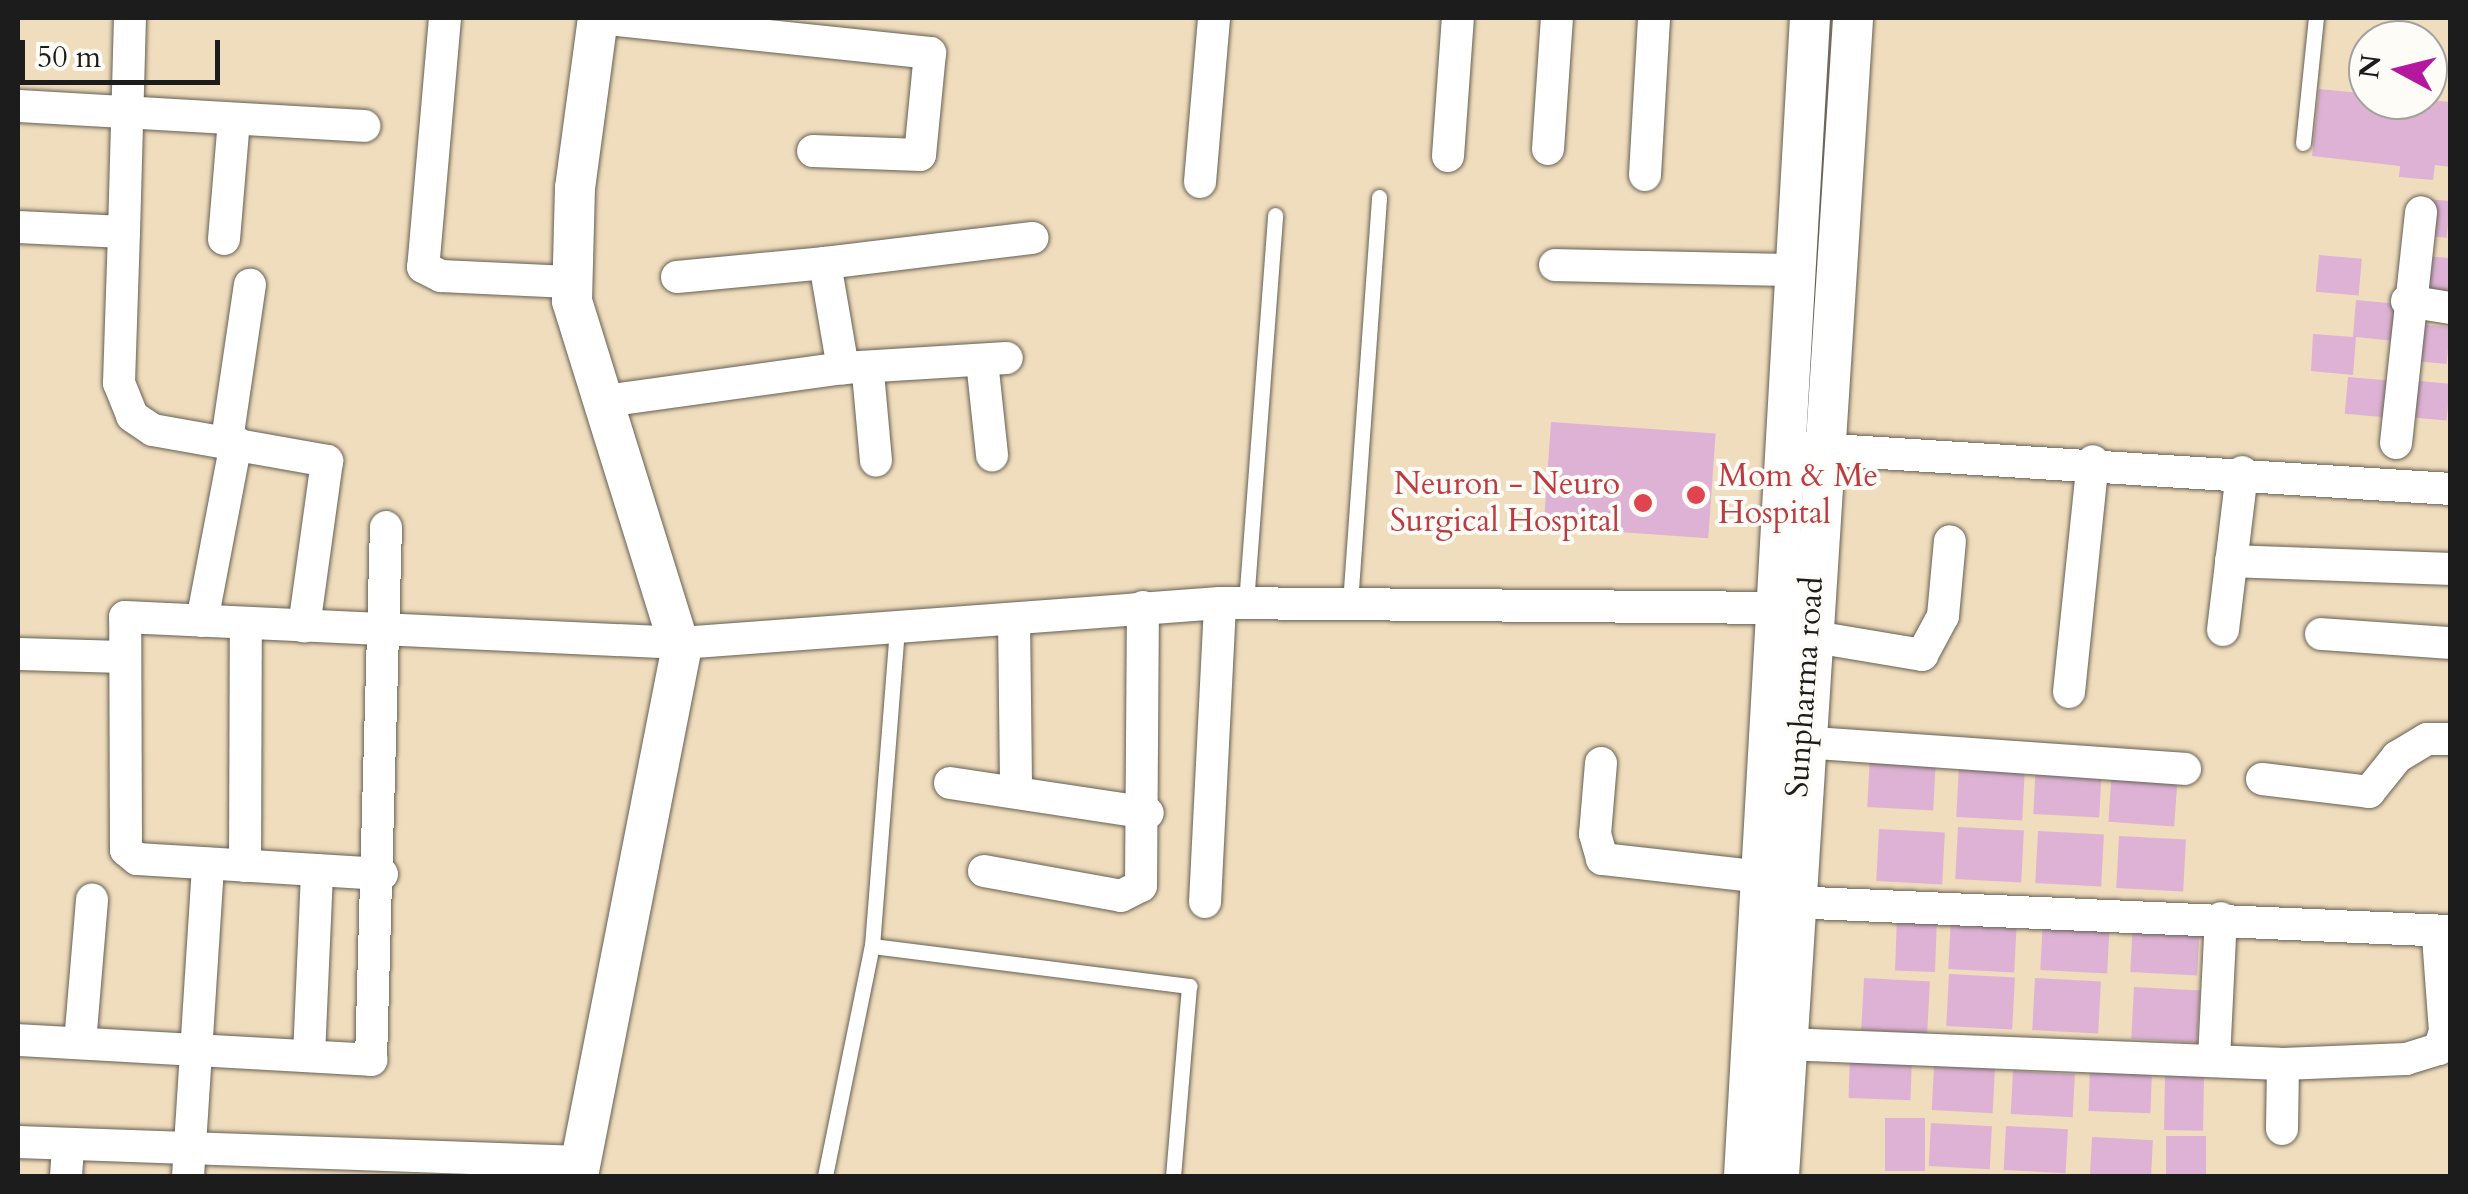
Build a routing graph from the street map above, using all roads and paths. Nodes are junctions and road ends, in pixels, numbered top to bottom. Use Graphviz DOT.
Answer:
graph roads {
  1 [pos="130,18"];
  2 [pos="446,18"];
  3 [pos="598,18"];
  4 [pos="1214,18"];
  5 [pos="1458,18"];
  6 [pos="1557,18"];
  7 [pos="1654,18"];
  8 [pos="1810,18"];
  9 [pos="1854,18"];
  10 [pos="2316,18"];
  11 [pos="18,106"];
  12 [pos="130,116"];
  13 [pos="234,121"];
  14 [pos="364,126"];
  15 [pos="2303,143"];
  16 [pos="1548,149"];
  17 [pos="813,152"];
  18 [pos="1448,156"];
  19 [pos="1645,175"];
  20 [pos="1200,182"];
  21 [pos="1379,197"];
  22 [pos="2420,212"];
  23 [pos="1275,215"];
  24 [pos="18,227"];
  25 [pos="124,232"];
  26 [pos="1032,238"];
  27 [pos="224,239"];
  28 [pos="826,263"];
  29 [pos="1555,266"];
  30 [pos="1796,270"];
  31 [pos="676,277"];
  32 [pos="570,282"];
  33 [pos="250,285"];
  34 [pos="2407,301"];
  35 [pos="2450,308"];
  36 [pos="856,370"];
  37 [pos="606,401"];
  38 [pos="231,441"];
  39 [pos="2396,443"];
  40 [pos="1804,448"];
  41 [pos="992,455"];
  42 [pos="2093,460"];
  43 [pos="876,462"];
  44 [pos="2242,472"];
  45 [pos="2450,489"];
  46 [pos="386,526"];
  47 [pos="1950,541"];
  48 [pos="2231,561"];
  49 [pos="2450,569"];
  50 [pos="1232,603"];
  51 [pos="1350,603"];
  52 [pos="1142,606"];
  53 [pos="1778,608"];
  54 [pos="1014,619"];
  55 [pos="202,621"];
  56 [pos="246,623"];
  57 [pos="304,626"];
  58 [pos="897,626"];
  59 [pos="384,629"];
  60 [pos="2223,630"];
  61 [pos="2321,634"];
  62 [pos="1809,636"];
  63 [pos="2450,643"];
  64 [pos="681,647"];
  65 [pos="18,654"];
  66 [pos="124,657"];
  67 [pos="2069,692"];
  68 [pos="2450,739"];
  69 [pos="1801,742"];
  70 [pos="1601,763"];
  71 [pos="2185,769"];
  72 [pos="2262,780"];
  73 [pos="950,783"];
  74 [pos="1016,792"];
  75 [pos="1148,813"];
  76 [pos="208,864"];
  77 [pos="244,866"];
  78 [pos="316,870"];
  79 [pos="984,871"];
  80 [pos="382,874"];
  81 [pos="1776,889"];
  82 [pos="92,900"];
  83 [pos="1205,902"];
  84 [pos="2221,918"];
  85 [pos="2444,934"];
  86 [pos="872,946"];
  87 [pos="18,1040"];
  88 [pos="80,1043"];
  89 [pos="1785,1044"];
  90 [pos="197,1050"];
  91 [pos="309,1056"];
  92 [pos="2214,1059"];
  93 [pos="2283,1064"];
  94 [pos="2282,1129"];
  95 [pos="18,1142"];
  96 [pos="67,1160"];
  97 [pos="189,1163"];
  98 [pos="324,1165"];
  99 [pos="566,1170"];
  100 [pos="825,1176"];
  101 [pos="1173,1176"];
  102 [pos="1744,1176"];
  103 [pos="1779,1176"];
  1 -- 12 [label="street"];
  2 -- 32 [label="street"];
  3 -- 17 [label="street"];
  3 -- 32 [label="street"];
  4 -- 20 [label="street"];
  5 -- 18 [label="street"];
  6 -- 16 [label="street"];
  7 -- 19 [label="street"];
  8 -- 30 [label="street, Sunpharma road"];
  9 -- 40 [label="street, Sunpharma road"];
  10 -- 15 [label="lane"];
  11 -- 12 [label="street"];
  12 -- 13 [label="street"];
  12 -- 25 [label="street"];
  13 -- 14 [label="street"];
  13 -- 27 [label="street"];
  21 -- 51 [label="lane"];
  22 -- 34 [label="street"];
  23 -- 50 [label="lane"];
  24 -- 25 [label="street"];
  25 -- 38 [label="street"];
  26 -- 28 [label="street"];
  28 -- 31 [label="street"];
  28 -- 36 [label="street"];
  29 -- 30 [label="street"];
  30 -- 40 [label="street, Sunpharma road"];
  32 -- 37 [label="street"];
  33 -- 38 [label="street"];
  34 -- 35 [label="street"];
  34 -- 39 [label="street"];
  36 -- 37 [label="street"];
  36 -- 41 [label="street"];
  36 -- 43 [label="street"];
  37 -- 64 [label="street"];
  38 -- 55 [label="street"];
  38 -- 57 [label="street"];
  40 -- 42 [label="street"];
  40 -- 53 [label="street, Sunpharma road"];
  40 -- 62 [label="street, Sunpharma road"];
  42 -- 44 [label="street"];
  42 -- 67 [label="street"];
  44 -- 45 [label="street"];
  44 -- 48 [label="street"];
  46 -- 59 [label="street"];
  47 -- 62 [label="street"];
  48 -- 49 [label="street"];
  48 -- 60 [label="street"];
  50 -- 51 [label="street"];
  50 -- 52 [label="street"];
  50 -- 83 [label="street"];
  51 -- 53 [label="street"];
  52 -- 54 [label="street"];
  52 -- 75 [label="street"];
  53 -- 81 [label="street, Sunpharma road"];
  54 -- 58 [label="street"];
  54 -- 74 [label="street"];
  55 -- 56 [label="street"];
  55 -- 66 [label="street"];
  56 -- 57 [label="street"];
  56 -- 77 [label="street"];
  57 -- 59 [label="street"];
  58 -- 64 [label="street"];
  58 -- 86 [label="lane"];
  59 -- 64 [label="street"];
  59 -- 80 [label="street"];
  61 -- 63 [label="street"];
  62 -- 69 [label="street, Sunpharma road"];
  64 -- 99 [label="street"];
  65 -- 66 [label="street"];
  66 -- 76 [label="street"];
  68 -- 72 [label="street"];
  69 -- 71 [label="street"];
  69 -- 81 [label="street, Sunpharma road"];
  70 -- 81 [label="street"];
  73 -- 74 [label="street"];
  74 -- 75 [label="street"];
  75 -- 79 [label="street"];
  76 -- 77 [label="street"];
  76 -- 90 [label="street"];
  77 -- 78 [label="street"];
  78 -- 80 [label="street"];
  78 -- 91 [label="street"];
  80 -- 91 [label="street"];
  81 -- 84 [label="street"];
  81 -- 89 [label="street, Sunpharma road"];
  81 -- 102 [label="street, Sunpharma road"];
  82 -- 88 [label="street"];
  84 -- 85 [label="street"];
  84 -- 92 [label="street"];
  85 -- 93 [label="street"];
  86 -- 100 [label="lane"];
  86 -- 101 [label="lane"];
  87 -- 88 [label="street"];
  88 -- 90 [label="street"];
  89 -- 92 [label="street"];
  89 -- 103 [label="street, Sunpharma road"];
  90 -- 91 [label="street"];
  90 -- 97 [label="street"];
  92 -- 93 [label="street"];
  93 -- 94 [label="street"];
  95 -- 96 [label="street"];
  96 -- 97 [label="street"];
  97 -- 98 [label="street"];
  98 -- 99 [label="street"];
}
